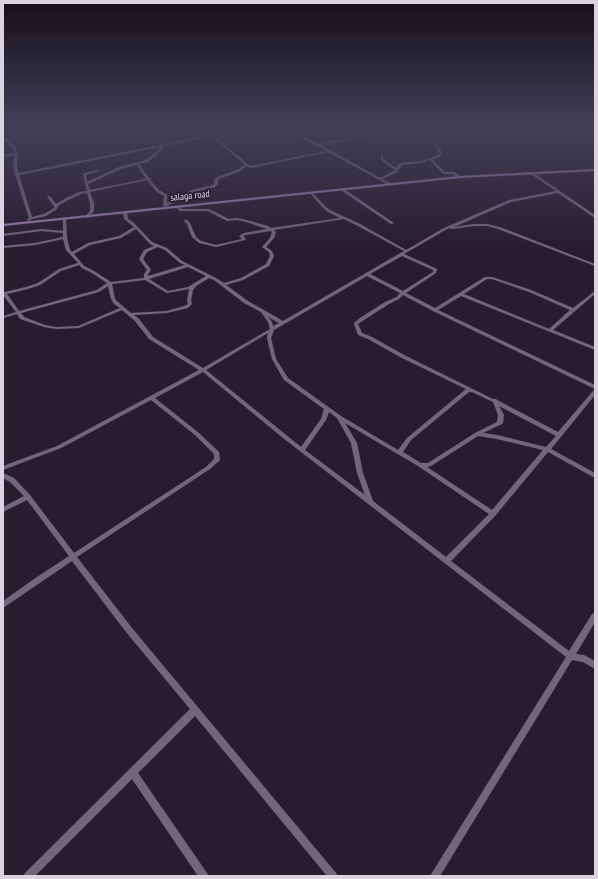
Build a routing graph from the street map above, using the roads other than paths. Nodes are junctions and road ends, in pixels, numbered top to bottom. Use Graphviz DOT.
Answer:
graph roads {
  1 [pos="16,167"];
  2 [pos="53,167"];
  3 [pos="123,167"];
  4 [pos="140,167"];
  5 [pos="243,167"];
  6 [pos="358,167"];
  7 [pos="393,167"];
  8 [pos="438,167"];
  9 [pos="396,169"];
  10 [pos="595,170"];
  11 [pos="98,171"];
  12 [pos="532,173"];
  13 [pos="17,174"];
  14 [pos="460,177"];
  15 [pos="150,179"];
  16 [pos="380,179"];
  17 [pos="86,182"];
  18 [pos="389,184"];
  19 [pos="343,190"];
  20 [pos="89,191"];
  21 [pos="558,192"];
  22 [pos="312,193"];
  23 [pos="49,197"];
  24 [pos="56,206"];
  25 [pos="165,206"];
  26 [pos="178,207"];
  27 [pos="125,212"];
  28 [pos="86,217"];
  29 [pos="595,217"];
  30 [pos="65,218"];
  31 [pos="344,218"];
  32 [pos="29,220"];
  33 [pos="186,221"];
  34 [pos="392,223"];
  35 [pos="3,225"];
  36 [pos="136,227"];
  37 [pos="270,229"];
  38 [pos="445,229"];
  39 [pos="64,232"];
  40 [pos="3,235"];
  41 [pos="65,238"];
  42 [pos="157,246"];
  43 [pos="3,247"];
  44 [pos="406,251"];
  45 [pos="72,254"];
  46 [pos="401,254"];
  47 [pos="80,264"];
  48 [pos="595,265"];
  49 [pos="187,266"];
  50 [pos="366,274"];
  51 [pos="208,277"];
  52 [pos="147,278"];
  53 [pos="110,283"];
  54 [pos="194,285"];
  55 [pos="223,285"];
  56 [pos="595,292"];
  57 [pos="4,293"];
  58 [pos="403,293"];
  59 [pos="460,294"];
  60 [pos="122,309"];
  61 [pos="435,310"];
  62 [pos="573,310"];
  63 [pos="263,312"];
  64 [pos="18,314"];
  65 [pos="128,314"];
  66 [pos="3,317"];
  67 [pos="283,323"];
  68 [pos="272,329"];
  69 [pos="550,330"];
  70 [pos="595,349"];
  71 [pos="203,370"];
  72 [pos="595,387"];
  73 [pos="474,390"];
  74 [pos="595,392"];
  75 [pos="152,398"];
  76 [pos="494,400"];
  77 [pos="327,408"];
  78 [pos="339,417"];
  79 [pos="477,434"];
  80 [pos="559,435"];
  81 [pos="547,449"];
  82 [pos="302,450"];
  83 [pos="399,453"];
  84 [pos="420,465"];
  85 [pos="3,468"];
  86 [pos="3,475"];
  87 [pos="595,476"];
  88 [pos="28,497"];
  89 [pos="370,502"];
  90 [pos="3,510"];
  91 [pos="493,514"];
  92 [pos="73,557"];
  93 [pos="447,561"];
  94 [pos="3,605"];
  95 [pos="595,616"];
  96 [pos="570,656"];
  97 [pos="595,665"];
  98 [pos="195,710"];
  99 [pos="132,772"];
  100 [pos="28,876"];
  101 [pos="204,876"];
  102 [pos="333,876"];
  103 [pos="434,876"];
  1 -- 13 [label="street"];
  2 -- 13 [label="street"];
  3 -- 17 [label="street"];
  4 -- 15 [label="street"];
  5 -- 25 [label="street"];
  6 -- 16 [label="street"];
  7 -- 9 [label="street"];
  8 -- 14 [label="street"];
  9 -- 16 [label="street"];
  10 -- 12 [label="main road, salaga road"];
  11 -- 17 [label="street"];
  12 -- 14 [label="main road, salaga road"];
  12 -- 21 [label="street"];
  13 -- 32 [label="street"];
  14 -- 18 [label="main road, salaga road"];
  15 -- 20 [label="street"];
  15 -- 25 [label="street"];
  16 -- 18 [label="street"];
  17 -- 20 [label="street"];
  18 -- 19 [label="main road, salaga road"];
  19 -- 22 [label="main road, salaga road"];
  19 -- 34 [label="street"];
  20 -- 24 [label="street"];
  20 -- 28 [label="street"];
  21 -- 29 [label="street"];
  21 -- 38 [label="street"];
  22 -- 26 [label="main road, salaga road"];
  22 -- 31 [label="street"];
  23 -- 24 [label="street"];
  24 -- 32 [label="street"];
  25 -- 26 [label="main road, salaga road"];
  25 -- 27 [label="main road, salaga road"];
  26 -- 37 [label="street"];
  27 -- 28 [label="main road, salaga road"];
  27 -- 36 [label="street"];
  28 -- 30 [label="main road, salaga road"];
  30 -- 32 [label="main road, salaga road"];
  30 -- 39 [label="street"];
  31 -- 37 [label="street"];
  31 -- 44 [label="street"];
  32 -- 35 [label="main road, salaga road"];
  33 -- 37 [label="street"];
  36 -- 42 [label="street"];
  36 -- 45 [label="street"];
  37 -- 55 [label="street"];
  38 -- 44 [label="street"];
  38 -- 48 [label="street"];
  39 -- 40 [label="street"];
  39 -- 41 [label="street"];
  41 -- 43 [label="street"];
  41 -- 45 [label="street"];
  42 -- 49 [label="street"];
  42 -- 52 [label="street"];
  44 -- 46 [label="street"];
  45 -- 47 [label="street"];
  46 -- 50 [label="street"];
  46 -- 58 [label="street"];
  47 -- 53 [label="street"];
  47 -- 57 [label="street"];
  49 -- 51 [label="street"];
  49 -- 52 [label="street"];
  50 -- 58 [label="street"];
  50 -- 67 [label="street"];
  51 -- 54 [label="street"];
  51 -- 55 [label="street"];
  52 -- 53 [label="street"];
  52 -- 54 [label="street"];
  53 -- 60 [label="street"];
  53 -- 64 [label="street"];
  54 -- 65 [label="street"];
  55 -- 63 [label="street"];
  56 -- 62 [label="street"];
  57 -- 64 [label="street"];
  58 -- 61 [label="street"];
  58 -- 73 [label="street"];
  59 -- 61 [label="street"];
  59 -- 62 [label="street"];
  59 -- 69 [label="street"];
  60 -- 64 [label="street"];
  60 -- 65 [label="street"];
  61 -- 72 [label="street"];
  62 -- 69 [label="street"];
  63 -- 67 [label="street"];
  63 -- 68 [label="street"];
  64 -- 66 [label="street"];
  65 -- 71 [label="street"];
  67 -- 68 [label="street"];
  68 -- 71 [label="street"];
  68 -- 77 [label="street"];
  69 -- 70 [label="street"];
  71 -- 75 [label="street"];
  71 -- 82 [label="street"];
  73 -- 76 [label="street"];
  73 -- 83 [label="street"];
  74 -- 80 [label="street"];
  75 -- 85 [label="street"];
  75 -- 92 [label="street"];
  76 -- 79 [label="street"];
  76 -- 80 [label="street"];
  77 -- 78 [label="street"];
  77 -- 82 [label="street"];
  78 -- 83 [label="street"];
  78 -- 89 [label="street"];
  79 -- 81 [label="street"];
  79 -- 84 [label="street"];
  80 -- 81 [label="street"];
  81 -- 87 [label="street"];
  81 -- 91 [label="street"];
  82 -- 89 [label="street"];
  83 -- 84 [label="street"];
  84 -- 91 [label="street"];
  86 -- 88 [label="street"];
  88 -- 90 [label="street"];
  88 -- 92 [label="street"];
  89 -- 93 [label="street"];
  91 -- 93 [label="street"];
  92 -- 94 [label="street"];
  92 -- 98 [label="street"];
  93 -- 96 [label="street"];
  95 -- 96 [label="street"];
  96 -- 97 [label="street"];
  96 -- 103 [label="street"];
  98 -- 99 [label="street"];
  98 -- 102 [label="street"];
  99 -- 100 [label="street"];
  99 -- 101 [label="street"];
}
